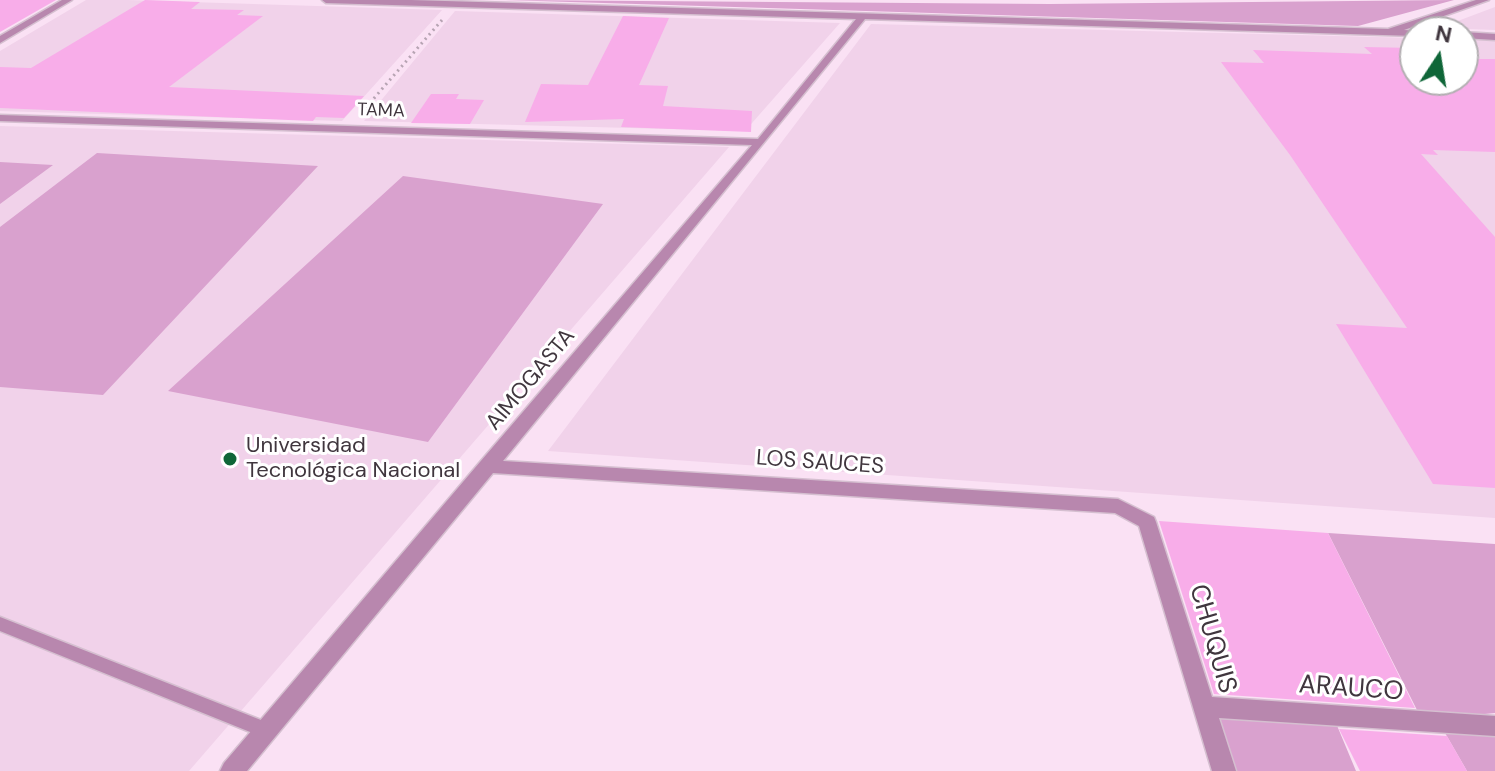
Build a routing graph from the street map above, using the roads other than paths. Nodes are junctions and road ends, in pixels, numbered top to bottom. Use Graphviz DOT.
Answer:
graph roads {
  1 [pos="68,0"];
  2 [pos="326,0"];
  3 [pos="1485,0"];
  4 [pos="863,16"];
  5 [pos="1390,32"];
  6 [pos="1399,32"];
  7 [pos="0,40"];
  8 [pos="0,118"];
  9 [pos="761,142"];
  10 [pos="486,466"];
  11 [pos="1147,522"];
  12 [pos="0,624"];
  13 [pos="1203,707"];
  14 [pos="1495,726"];
  15 [pos="265,730"];
  16 [pos="232,771"];
  17 [pos="1224,771"];
  1 -- 7 [label="street"];
  2 -- 4 [label="street"];
  3 -- 5 [label="street"];
  4 -- 5 [label="street"];
  4 -- 9 [label="street, AIMOGASTA"];
  5 -- 6 [label="street"];
  8 -- 9 [label="street, TAMA"];
  9 -- 10 [label="street, AIMOGASTA"];
  10 -- 11 [label="street, LOS SAUCES"];
  10 -- 15 [label="street, AIMOGASTA"];
  11 -- 13 [label="street, CHUQUIS"];
  12 -- 15 [label="lane"];
  13 -- 14 [label="street, ARAUCO"];
  13 -- 17 [label="street, CHUQUIS"];
  15 -- 16 [label="street, AIMOGASTA"];
}
